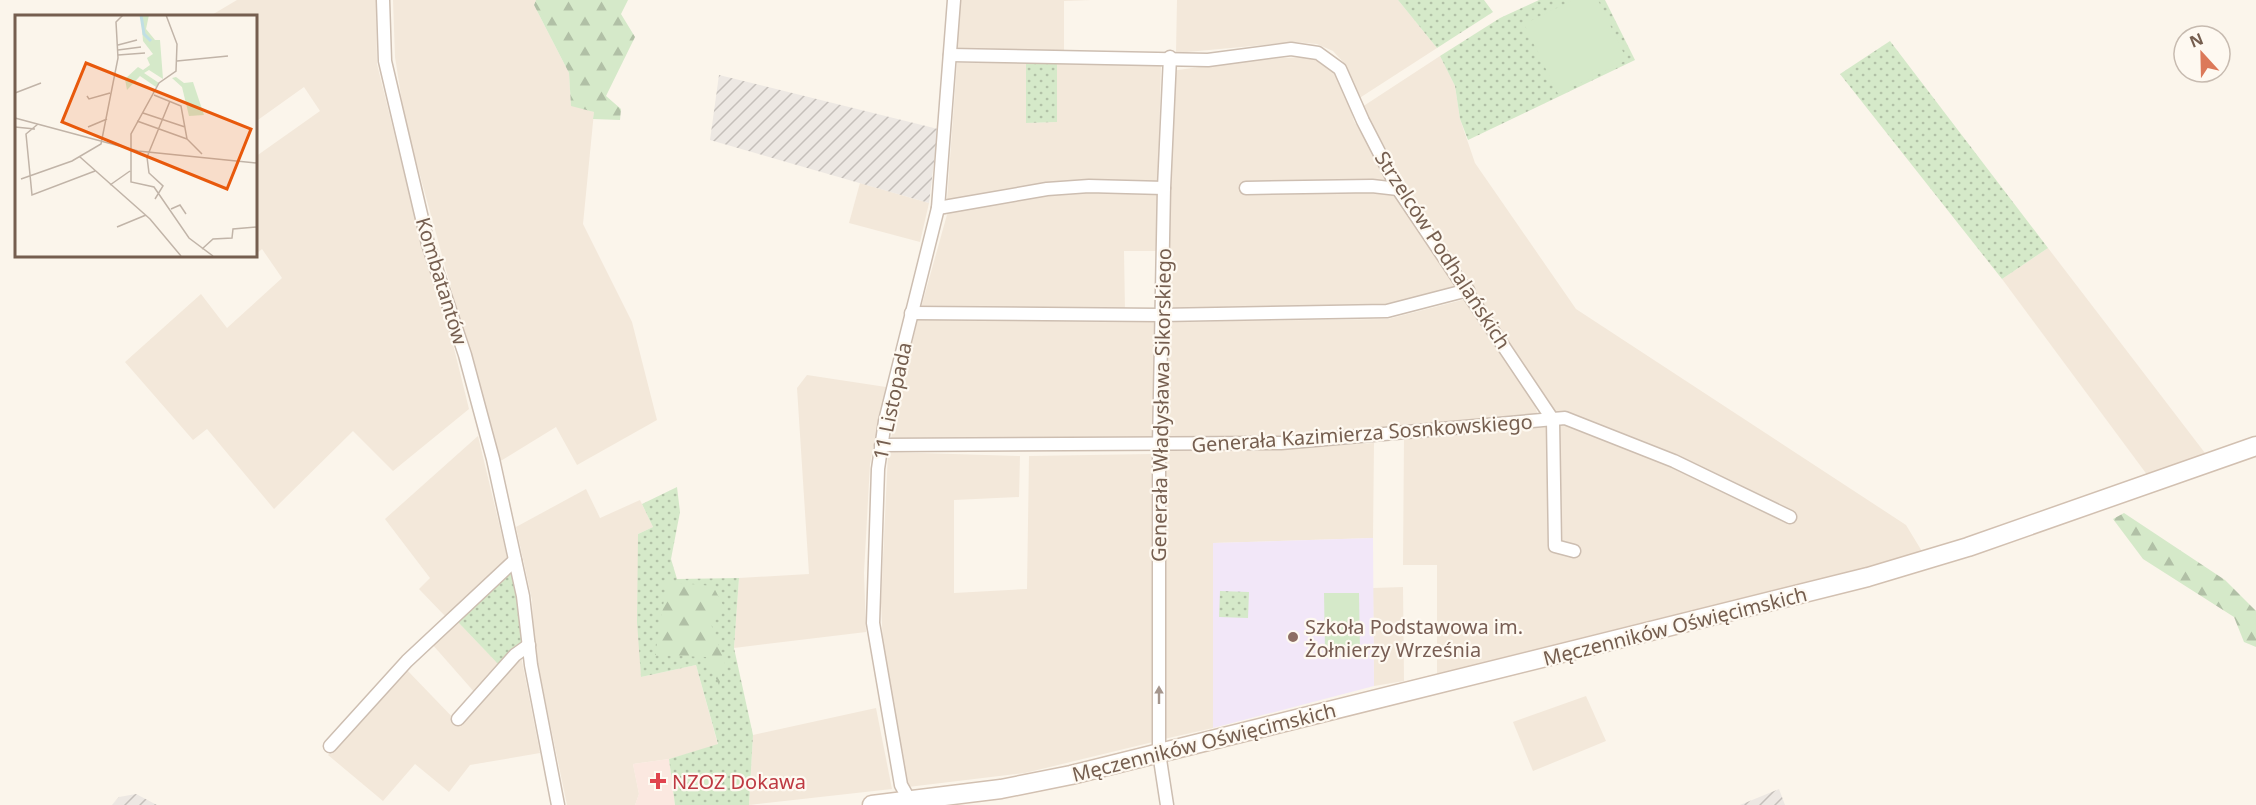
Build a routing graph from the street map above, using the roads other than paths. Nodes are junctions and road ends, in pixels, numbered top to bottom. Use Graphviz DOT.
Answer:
graph roads {
  1 [pos="383,0"];
  2 [pos="954,0"];
  3 [pos="950,56"];
  4 [pos="1170,57"];
  5 [pos="1164,188"];
  6 [pos="1246,188"];
  7 [pos="1398,189"];
  8 [pos="938,208"];
  9 [pos="1468,290"];
  10 [pos="911,313"];
  11 [pos="1161,315"];
  12 [pos="1553,420"];
  13 [pos="1159,445"];
  14 [pos="881,446"];
  15 [pos="2256,446"];
  16 [pos="1790,518"];
  17 [pos="1574,551"];
  18 [pos="515,560"];
  19 [pos="529,645"];
  20 [pos="458,719"];
  21 [pos="330,746"];
  22 [pos="1159,753"];
  23 [pos="910,801"];
  24 [pos="558,805"];
  25 [pos="872,805"];
  26 [pos="1167,805"];
  1 -- 18 [label="street, Kombatantów"];
  2 -- 3 [label="street, 11 Listopada"];
  3 -- 4 [label="street, Strzelców Podhalańskich"];
  3 -- 8 [label="street, 11 Listopada"];
  4 -- 5 [label="street, Generała Władysława Sikorskiego"];
  4 -- 7 [label="street, Strzelców Podhalańskich"];
  5 -- 8 [label="street"];
  5 -- 11 [label="street, Generała Władysława Sikorskiego"];
  6 -- 7 [label="street"];
  7 -- 9 [label="street, Strzelców Podhalańskich"];
  8 -- 10 [label="street, 11 Listopada"];
  9 -- 11 [label="street"];
  9 -- 12 [label="street, Strzelców Podhalańskich"];
  10 -- 11 [label="street"];
  10 -- 14 [label="street, 11 Listopada"];
  11 -- 13 [label="street, Generała Władysława Sikorskiego"];
  12 -- 13 [label="street, Generała Kazimierza Sosnkowskiego"];
  12 -- 16 [label="street"];
  12 -- 17 [label="street, Generała Kazimierza Sosnkowskiego"];
  13 -- 14 [label="street, Generała Kazimierza Sosnkowskiego"];
  22 -- 13 [label="street, Generała Władysława Sikorskiego, one-way"];
  14 -- 23 [label="street, 11 Listopada"];
  15 -- 22 [label="main road, Męczenników Oświęcimskich"];
  18 -- 19 [label="street, Kombatantów"];
  18 -- 21 [label="street"];
  19 -- 20 [label="street"];
  19 -- 24 [label="street, Kombatantów"];
  22 -- 23 [label="main road, Męczenników Oświęcimskich"];
  22 -- 26 [label="street, Generała Władysława Sikorskiego"];
  23 -- 25 [label="main road, Męczenników Oświęcimskich"];
}
